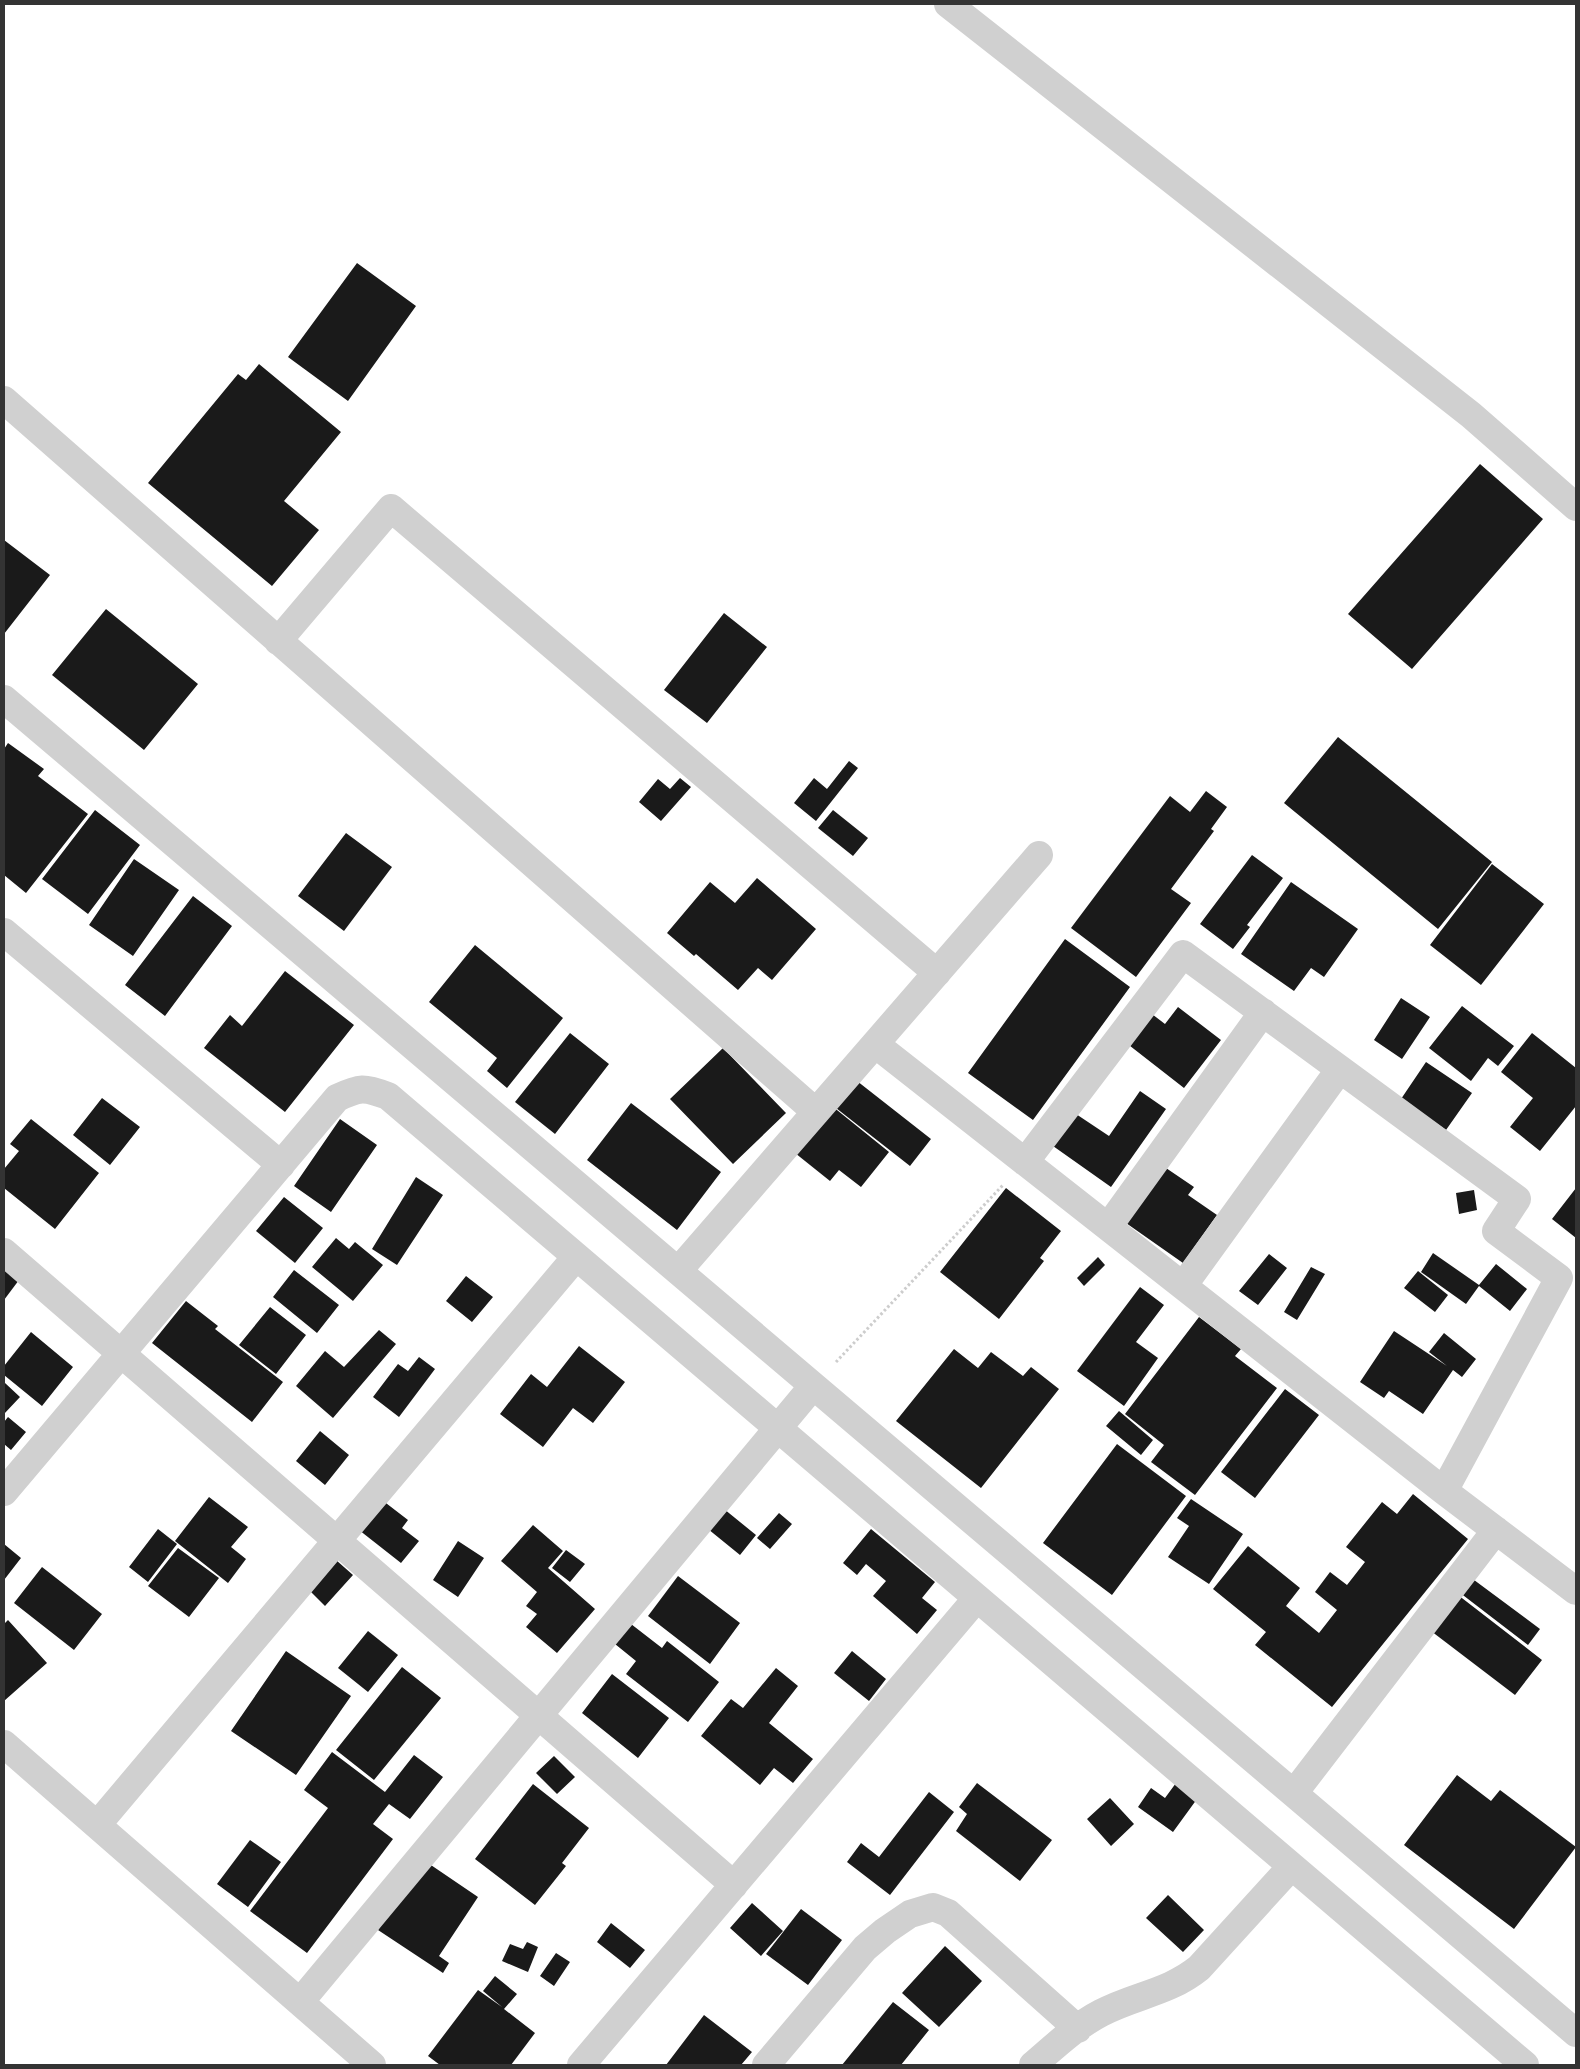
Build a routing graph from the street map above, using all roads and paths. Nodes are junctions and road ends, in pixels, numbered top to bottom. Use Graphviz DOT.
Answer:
graph roads {
  1 [pos="948,4"];
  2 [pos="4,400"];
  3 [pos="1576,507"];
  4 [pos="278,641"];
  5 [pos="4,699"];
  6 [pos="1039,855"];
  7 [pos="4,932"];
  8 [pos="937,973"];
  9 [pos="1263,1012"];
  10 [pos="875,1044"];
  11 [pos="1340,1069"];
  12 [pos="816,1112"];
  13 [pos="1025,1162"];
  14 [pos="281,1165"];
  15 [pos="1108,1227"];
  16 [pos="4,1252"];
  17 [pos="576,1257"];
  18 [pos="678,1271"];
  19 [pos="1183,1286"];
  20 [pos="121,1354"];
  21 [pos="813,1386"];
  22 [pos="777,1428"];
  23 [pos="1444,1491"];
  24 [pos="4,1492"];
  25 [pos="1496,1530"];
  26 [pos="337,1541"];
  27 [pos="1576,1591"];
  28 [pos="977,1598"];
  29 [pos="539,1716"];
  30 [pos="4,1744"];
  31 [pos="1294,1794"];
  32 [pos="97,1826"];
  33 [pos="1291,1867"];
  34 [pos="734,1885"];
  35 [pos="300,2002"];
  36 [pos="1078,2029"];
  37 [pos="1576,2034"];
  38 [pos="372,2065"];
  39 [pos="581,2065"];
  40 [pos="766,2065"];
  41 [pos="1033,2065"];
  42 [pos="1525,2065"];
  1 -- 3 [label="street"];
  2 -- 4 [label="street"];
  4 -- 8 [label="street"];
  4 -- 12 [label="street"];
  5 -- 18 [label="street"];
  6 -- 8 [label="street"];
  7 -- 14 [label="street"];
  8 -- 10 [label="street"];
  9 -- 11 [label="street"];
  9 -- 13 [label="street"];
  9 -- 15 [label="street"];
  10 -- 12 [label="street"];
  10 -- 13 [label="street"];
  11 -- 19 [label="street"];
  11 -- 23 [label="street"];
  12 -- 18 [label="street"];
  13 -- 15 [label="street"];
  13 -- 21 [label="path"];
  14 -- 17 [label="street"];
  14 -- 20 [label="street"];
  15 -- 19 [label="street"];
  16 -- 20 [label="street"];
  17 -- 22 [label="street"];
  17 -- 26 [label="street"];
  18 -- 21 [label="street"];
  19 -- 23 [label="street"];
  20 -- 24 [label="street"];
  20 -- 26 [label="street"];
  21 -- 22 [label="street"];
  21 -- 31 [label="street"];
  22 -- 28 [label="street"];
  22 -- 29 [label="street"];
  23 -- 25 [label="street"];
  25 -- 27 [label="street"];
  25 -- 31 [label="street"];
  26 -- 29 [label="street"];
  26 -- 32 [label="street"];
  28 -- 33 [label="street"];
  28 -- 34 [label="street"];
  29 -- 34 [label="street"];
  29 -- 35 [label="street"];
  30 -- 32 [label="street"];
  31 -- 37 [label="street"];
  32 -- 35 [label="street"];
  33 -- 36 [label="street"];
  33 -- 42 [label="street"];
  34 -- 39 [label="street"];
  35 -- 38 [label="street"];
  36 -- 40 [label="street"];
  36 -- 41 [label="street"];
}
